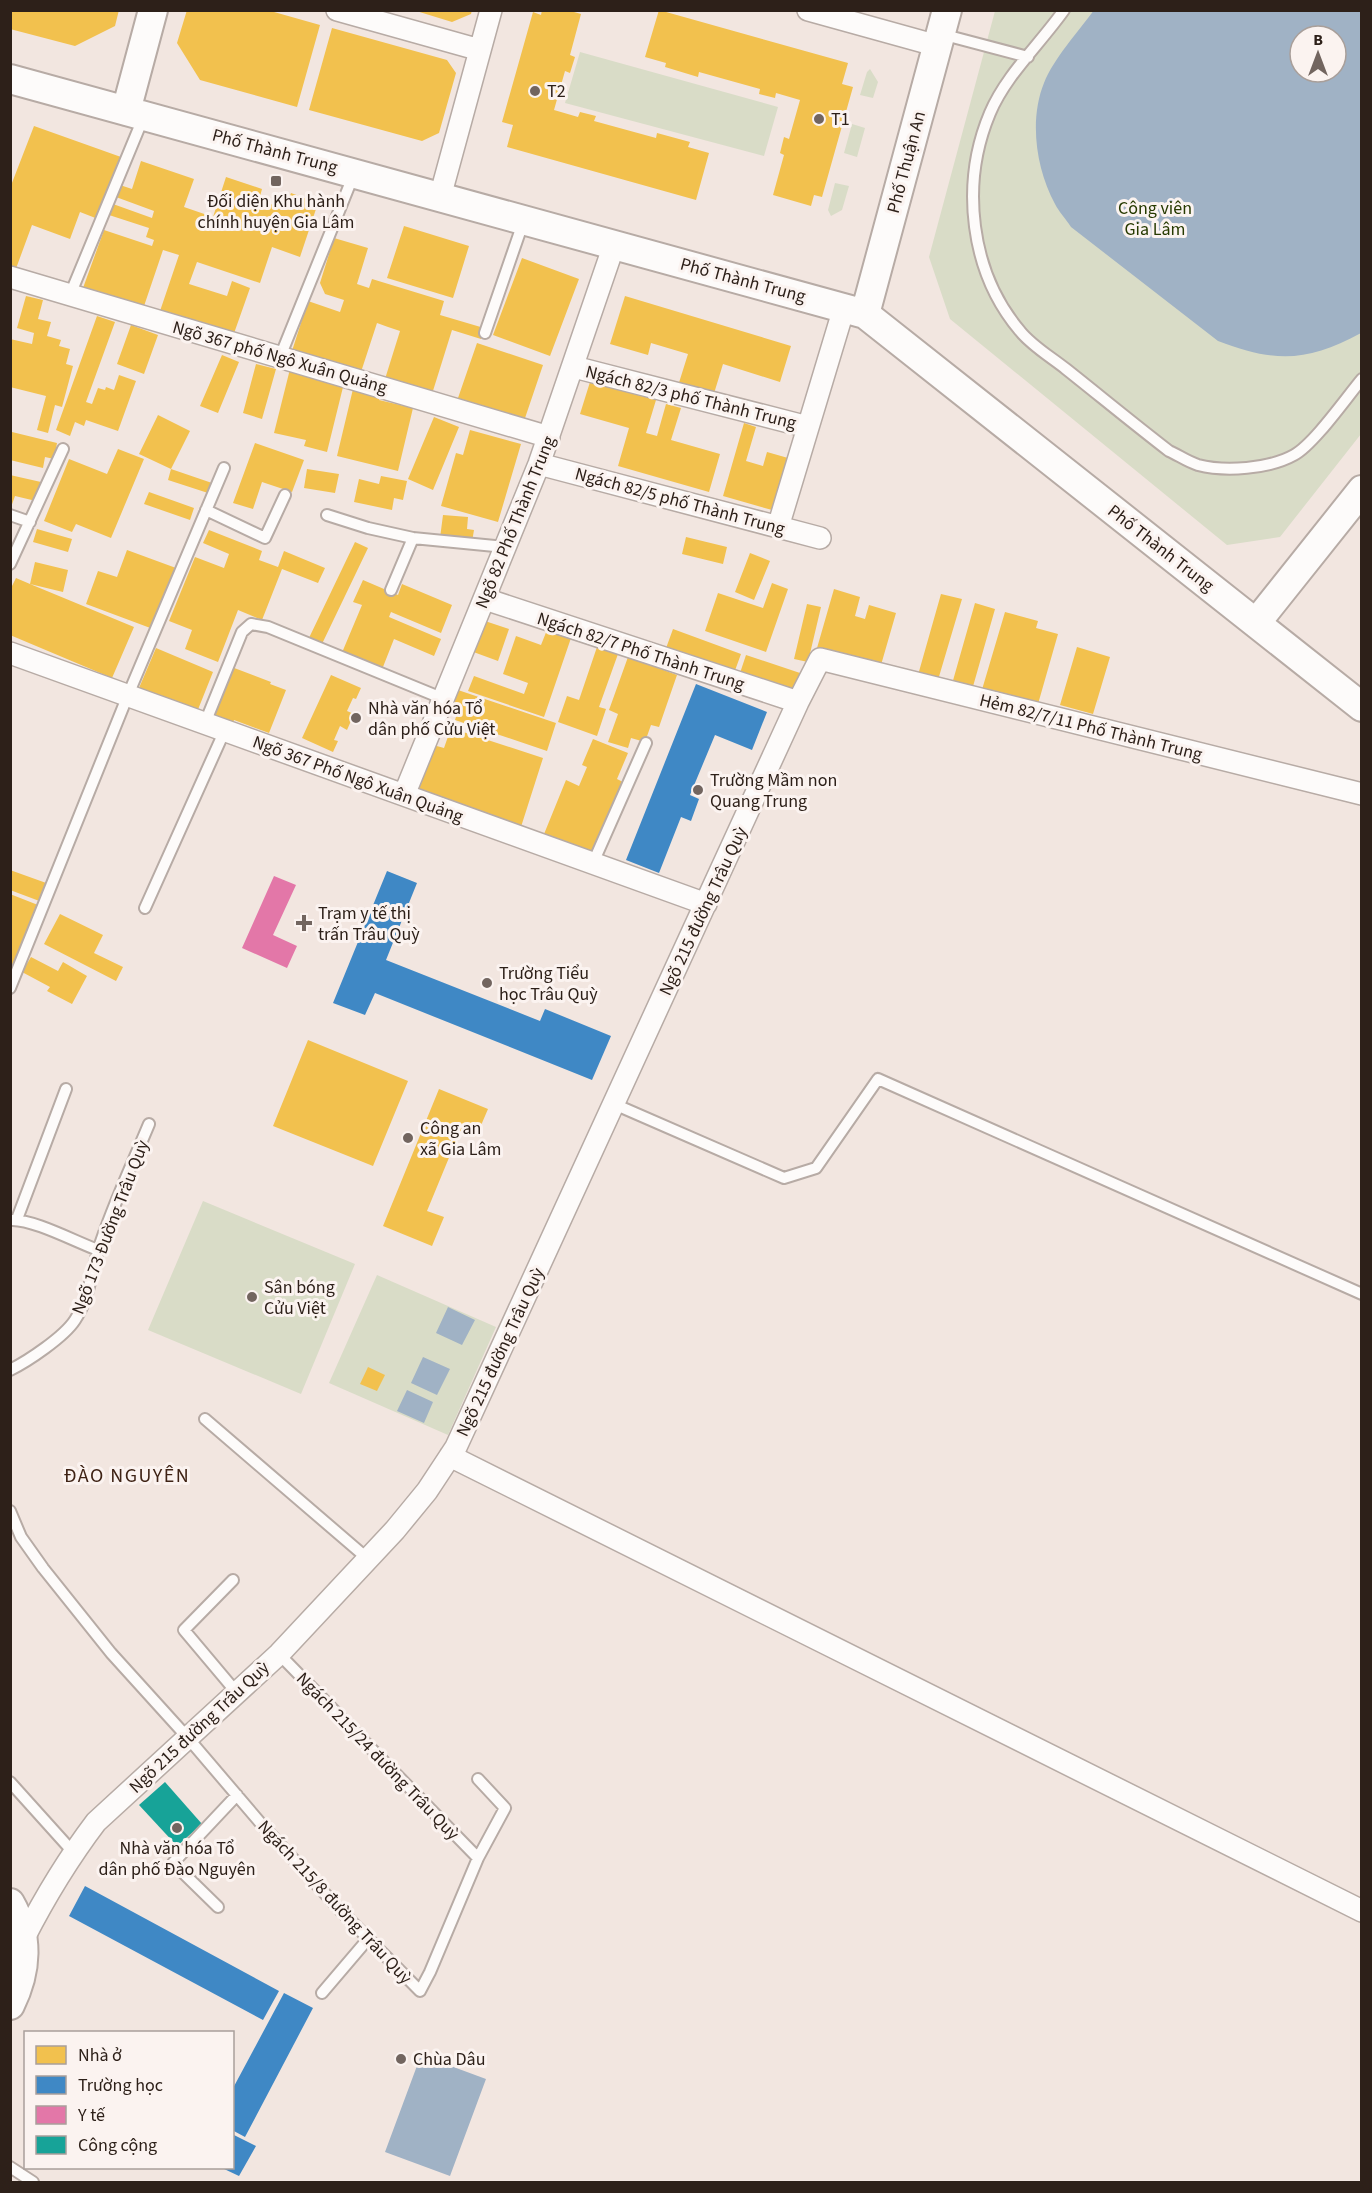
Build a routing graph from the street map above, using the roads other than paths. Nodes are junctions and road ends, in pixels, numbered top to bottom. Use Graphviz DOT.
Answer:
graph roads {
  1 [pos="153,10"];
  2 [pos="337,10"];
  3 [pos="491,10"];
  4 [pos="808,10"];
  5 [pos="1064,10"];
  6 [pos="942,30"];
  7 [pos="480,50"];
  8 [pos="1028,57"];
  9 [pos="10,79"];
  10 [pos="135,113"];
  11 [pos="354,173"];
  12 [pos="440,197"];
  13 [pos="524,220"];
  14 [pos="614,245"];
  15 [pos="10,277"];
  16 [pos="70,295"];
  17 [pos="854,311"];
  18 [pos="485,333"];
  19 [pos="280,357"];
  20 [pos="574,367"];
  21 [pos="1362,378"];
  22 [pos="808,427"];
  23 [pos="549,437"];
  24 [pos="63,448"];
  25 [pos="539,464"];
  26 [pos="224,468"];
  27 [pos="1362,490"];
  28 [pos="285,495"];
  29 [pos="206,510"];
  30 [pos="10,515"];
  31 [pos="327,515"];
  32 [pos="30,522"];
  33 [pos="777,527"];
  34 [pos="412,538"];
  35 [pos="820,538"];
  36 [pos="506,547"];
  37 [pos="10,564"];
  38 [pos="391,590"];
  39 [pos="485,599"];
  40 [pos="1256,624"];
  41 [pos="10,653"];
  42 [pos="820,660"];
  43 [pos="128,695"];
  44 [pos="444,699"];
  45 [pos="798,702"];
  46 [pos="1362,707"];
  47 [pos="215,727"];
  48 [pos="646,743"];
  49 [pos="1362,794"];
  50 [pos="404,795"];
  51 [pos="593,863"];
  52 [pos="706,904"];
  53 [pos="145,908"];
  54 [pos="10,988"];
  55 [pos="66,1089"];
  56 [pos="614,1104"];
  57 [pos="149,1124"];
  58 [pos="14,1219"];
  59 [pos="98,1250"];
  60 [pos="1362,1294"];
  61 [pos="10,1370"];
  62 [pos="205,1419"];
  63 [pos="450,1456"];
  64 [pos="10,1511"];
  65 [pos="368,1559"];
  66 [pos="233,1580"];
  67 [pos="279,1654"];
  68 [pos="237,1693"];
  69 [pos="188,1738"];
  70 [pos="478,1779"];
  71 [pos="10,1782"];
  72 [pos="237,1796"];
  73 [pos="73,1852"];
  74 [pos="478,1858"];
  75 [pos="218,1906"];
  76 [pos="1362,1911"];
  77 [pos="16,1921"];
  78 [pos="368,1939"];
  79 [pos="322,1993"];
  80 [pos="10,2005"];
  81 [pos="10,2167"];
  82 [pos="33,2182"];
  1 -- 10 [label="main road"];
  2 -- 7 [label="street"];
  3 -- 7 [label="street"];
  4 -- 6 [label="street"];
  5 -- 8 [label="lane"];
  6 -- 8 [label="lane"];
  6 -- 17 [label="main road, Phố Thuận An"];
  7 -- 12 [label="street"];
  8 -- 21 [label="lane"];
  9 -- 10 [label="main road, Phố Thành Trung"];
  10 -- 11 [label="main road, Phố Thành Trung"];
  10 -- 16 [label="lane"];
  11 -- 12 [label="main road, Phố Thành Trung"];
  11 -- 19 [label="lane"];
  12 -- 13 [label="main road, Phố Thành Trung"];
  13 -- 14 [label="main road, Phố Thành Trung"];
  13 -- 18 [label="lane"];
  14 -- 17 [label="main road, Phố Thành Trung"];
  14 -- 20 [label="street, Ngõ 82 Phố Thành Trung"];
  15 -- 16 [label="street, Ngõ 367 phố Ngô Xuân Quảng"];
  16 -- 19 [label="street, Ngõ 367 phố Ngô Xuân Quảng"];
  17 -- 22 [label="street"];
  17 -- 40 [label="main road, Phố Thành Trung"];
  19 -- 23 [label="street, Ngõ 367 phố Ngô Xuân Quảng"];
  20 -- 22 [label="street, Ngách 82/3 phố Thành Trung"];
  20 -- 23 [label="street, Ngõ 82 Phố Thành Trung"];
  22 -- 33 [label="street"];
  23 -- 25 [label="street, Ngõ 82 Phố Thành Trung"];
  24 -- 32 [label="lane"];
  25 -- 33 [label="street, Ngách 82/5 phố Thành Trung"];
  25 -- 36 [label="street, Ngõ 82 Phố Thành Trung"];
  26 -- 29 [label="lane"];
  27 -- 40 [label="main road"];
  28 -- 29 [label="lane"];
  29 -- 43 [label="lane"];
  30 -- 32 [label="lane"];
  31 -- 34 [label="lane"];
  32 -- 37 [label="lane"];
  33 -- 35 [label="street, Ngách 82/5 phố Thành Trung"];
  34 -- 36 [label="lane"];
  34 -- 38 [label="lane"];
  36 -- 39 [label="street, Ngõ 82 Phố Thành Trung"];
  39 -- 44 [label="street, Ngõ 82 Phố Thành Trung"];
  39 -- 45 [label="street, Ngách 82/7 Phố Thành Trung"];
  40 -- 46 [label="main road, Phố Thành Trung"];
  41 -- 43 [label="street, Ngõ 367 Phố Ngô Xuân Quảng"];
  42 -- 45 [label="street, Ngõ 215 đường Trâu Quỳ"];
  42 -- 49 [label="street, Hẻm 82/7/11 Phố Thành Trung"];
  43 -- 47 [label="street, Ngõ 367 Phố Ngô Xuân Quảng"];
  43 -- 54 [label="lane"];
  44 -- 47 [label="lane"];
  44 -- 50 [label="street, Ngõ 82 Phố Thành Trung"];
  45 -- 52 [label="street, Ngõ 215 đường Trâu Quỳ"];
  47 -- 50 [label="street, Ngõ 367 Phố Ngô Xuân Quảng"];
  47 -- 53 [label="lane"];
  48 -- 51 [label="lane"];
  50 -- 51 [label="street, Ngõ 367 Phố Ngô Xuân Quảng"];
  51 -- 52 [label="street, Ngõ 367 Phố Ngô Xuân Quảng"];
  52 -- 56 [label="street, Ngõ 215 đường Trâu Quỳ"];
  55 -- 58 [label="lane"];
  56 -- 60 [label="lane"];
  56 -- 63 [label="street, Ngõ 215 đường Trâu Quỳ"];
  57 -- 59 [label="lane, Ngõ 173 Đường Trâu Quỳ"];
  58 -- 59 [label="lane"];
  59 -- 61 [label="lane, Ngõ 173 Đường Trâu Quỳ"];
  62 -- 65 [label="lane"];
  63 -- 65 [label="street, Ngõ 215 đường Trâu Quỳ"];
  63 -- 76 [label="street"];
  64 -- 69 [label="lane, Ngách 215/8 đường Trâu Quỳ"];
  65 -- 67 [label="street, Ngõ 215 đường Trâu Quỳ"];
  66 -- 68 [label="lane"];
  67 -- 68 [label="street, Ngõ 215 đường Trâu Quỳ"];
  67 -- 74 [label="lane, Ngách 215/24 đường Trâu Quỳ"];
  68 -- 69 [label="street, Ngõ 215 đường Trâu Quỳ"];
  69 -- 72 [label="lane, Ngách 215/8 đường Trâu Quỳ"];
  69 -- 73 [label="street, Ngõ 215 đường Trâu Quỳ"];
  70 -- 74 [label="lane, Ngách 215/8 đường Trâu Quỳ"];
  71 -- 73 [label="lane"];
  72 -- 75 [label="lane"];
  72 -- 78 [label="lane, Ngách 215/8 đường Trâu Quỳ"];
  73 -- 77 [label="street, Ngõ 215 đường Trâu Quỳ"];
  74 -- 78 [label="lane, Ngách 215/8 đường Trâu Quỳ"];
  77 -- 80 [label="main road"];
  78 -- 79 [label="lane"];
  81 -- 82 [label="lane"];
}
